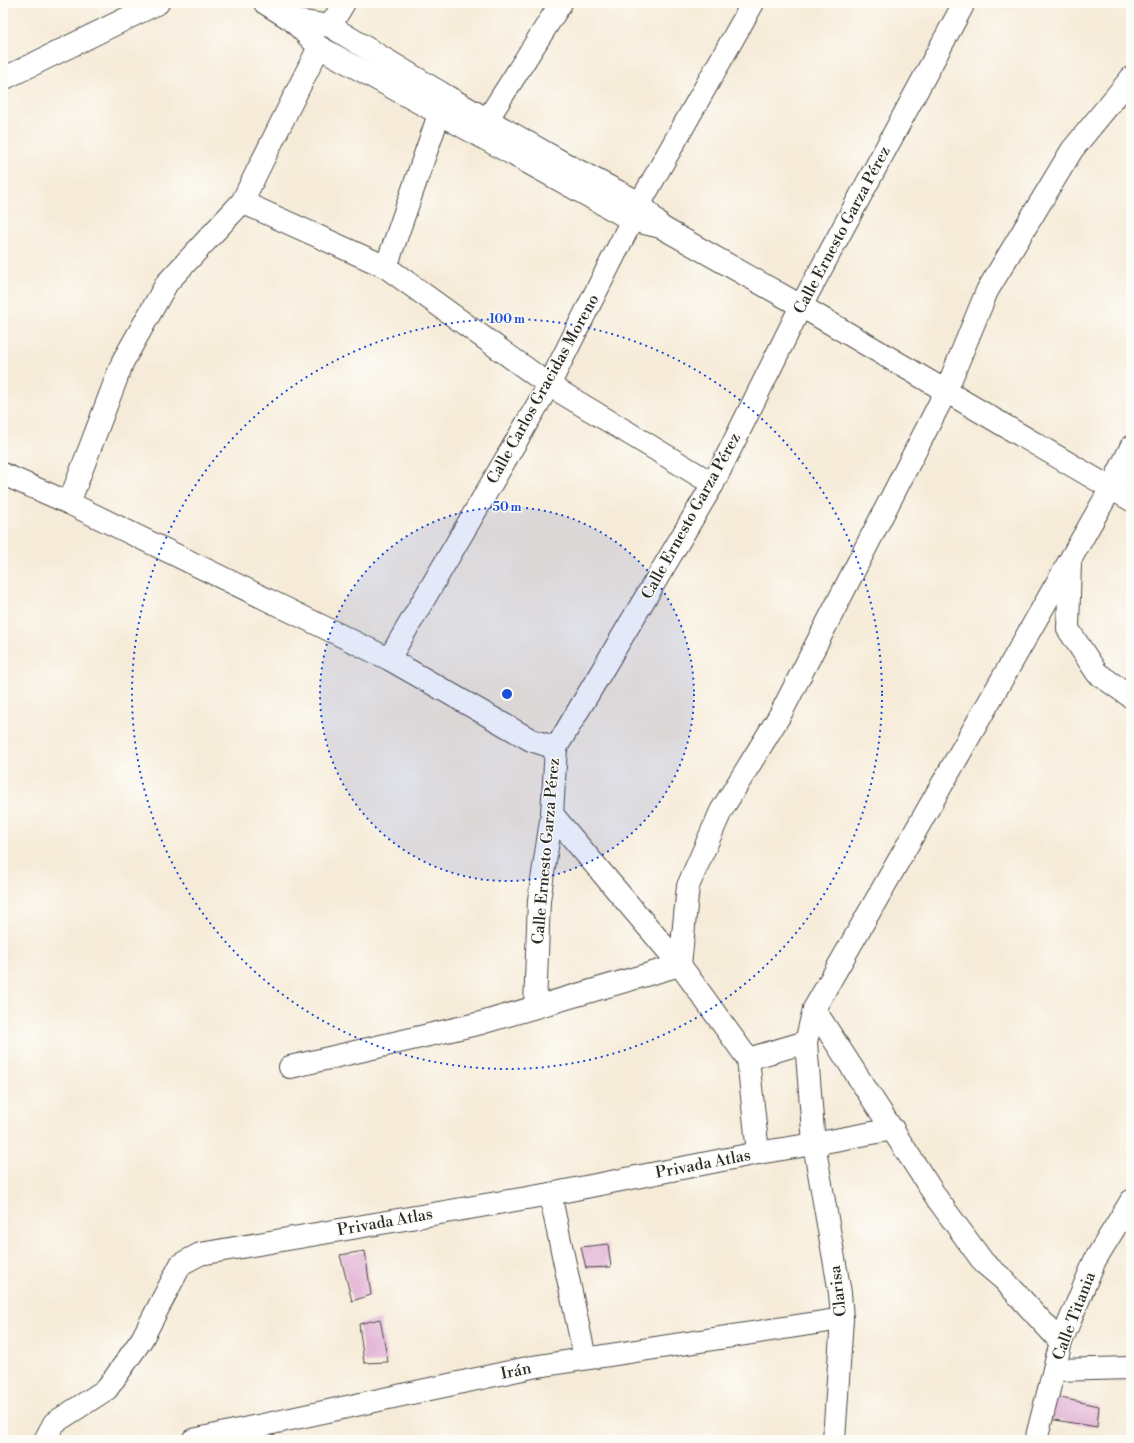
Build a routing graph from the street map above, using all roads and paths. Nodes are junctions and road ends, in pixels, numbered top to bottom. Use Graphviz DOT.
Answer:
graph roads {
  1 [pos="158,3"];
  2 [pos="268,3"];
  3 [pos="344,3"];
  4 [pos="561,3"];
  5 [pos="746,6"];
  6 [pos="962,7"];
  7 [pos="292,20"];
  8 [pos="330,26"];
  9 [pos="319,47"];
  10 [pos="1131,78"];
  11 [pos="3,79"];
  12 [pos="442,104"];
  13 [pos="487,120"];
  14 [pos="564,173"];
  15 [pos="242,202"];
  16 [pos="636,212"];
  17 [pos="386,267"];
  18 [pos="801,306"];
  19 [pos="548,386"];
  20 [pos="946,391"];
  21 [pos="1131,447"];
  22 [pos="3,474"];
  23 [pos="713,484"];
  24 [pos="1111,488"];
  25 [pos="1131,500"];
  26 [pos="69,503"];
  27 [pos="1070,559"];
  28 [pos="389,660"];
  29 [pos="1131,697"];
  30 [pos="556,748"];
  31 [pos="552,814"];
  32 [pos="680,965"];
  33 [pos="535,1007"];
  34 [pos="814,1009"];
  35 [pos="806,1042"];
  36 [pos="748,1058"];
  37 [pos="290,1067"];
  38 [pos="893,1129"];
  39 [pos="814,1144"];
  40 [pos="758,1153"];
  41 [pos="550,1194"];
  42 [pos="1131,1201"];
  43 [pos="842,1319"];
  44 [pos="1061,1342"];
  45 [pos="585,1358"];
  46 [pos="1131,1368"];
  47 [pos="1054,1370"];
  48 [pos="45,1440"];
  49 [pos="193,1440"];
  50 [pos="834,1440"];
  51 [pos="1036,1440"];
  1 -- 11 [label="street"];
  2 -- 7 [label="street"];
  3 -- 8 [label="street"];
  4 -- 13 [label="street"];
  5 -- 16 [label="street, Calle Carlos Gracidas Moreno"];
  6 -- 18 [label="street, Calle Ernesto Garza Pérez"];
  7 -- 8 [label="street"];
  7 -- 9 [label="street"];
  8 -- 12 [label="street"];
  9 -- 12 [label="street"];
  9 -- 15 [label="street"];
  10 -- 20 [label="street"];
  12 -- 13 [label="street"];
  12 -- 14 [label="street"];
  12 -- 17 [label="street"];
  13 -- 14 [label="street"];
  14 -- 16 [label="street"];
  15 -- 17 [label="street"];
  15 -- 26 [label="street"];
  16 -- 18 [label="street"];
  16 -- 19 [label="street, Calle Carlos Gracidas Moreno"];
  17 -- 19 [label="street"];
  18 -- 20 [label="street"];
  18 -- 23 [label="street, Calle Ernesto Garza Pérez"];
  19 -- 23 [label="street"];
  19 -- 28 [label="street, Calle Carlos Gracidas Moreno"];
  20 -- 24 [label="street"];
  20 -- 32 [label="street"];
  21 -- 24 [label="street, Clarisa"];
  22 -- 26 [label="street"];
  23 -- 30 [label="street, Calle Ernesto Garza Pérez"];
  24 -- 25 [label="street"];
  24 -- 27 [label="street, Clarisa"];
  26 -- 28 [label="street"];
  27 -- 29 [label="street"];
  27 -- 34 [label="street, Clarisa"];
  28 -- 30 [label="street"];
  30 -- 31 [label="street, Calle Ernesto Garza Pérez"];
  31 -- 32 [label="street"];
  31 -- 33 [label="street, Calle Ernesto Garza Pérez"];
  32 -- 33 [label="street"];
  32 -- 36 [label="street"];
  33 -- 37 [label="street"];
  34 -- 35 [label="street, Clarisa"];
  34 -- 38 [label="street"];
  35 -- 36 [label="street"];
  35 -- 39 [label="street, Clarisa"];
  36 -- 40 [label="street"];
  38 -- 39 [label="street, Privada Atlas"];
  38 -- 44 [label="street"];
  39 -- 40 [label="street, Privada Atlas"];
  39 -- 43 [label="street, Clarisa"];
  40 -- 41 [label="street, Privada Atlas"];
  41 -- 45 [label="street"];
  41 -- 48 [label="street, Privada Atlas"];
  42 -- 44 [label="street, Calle Titania"];
  43 -- 45 [label="street, Irán"];
  43 -- 50 [label="street, Clarisa"];
  44 -- 47 [label="street, Calle Titania"];
  45 -- 49 [label="street, Irán"];
  46 -- 47 [label="street"];
  47 -- 51 [label="street, Calle Titania"];
}
